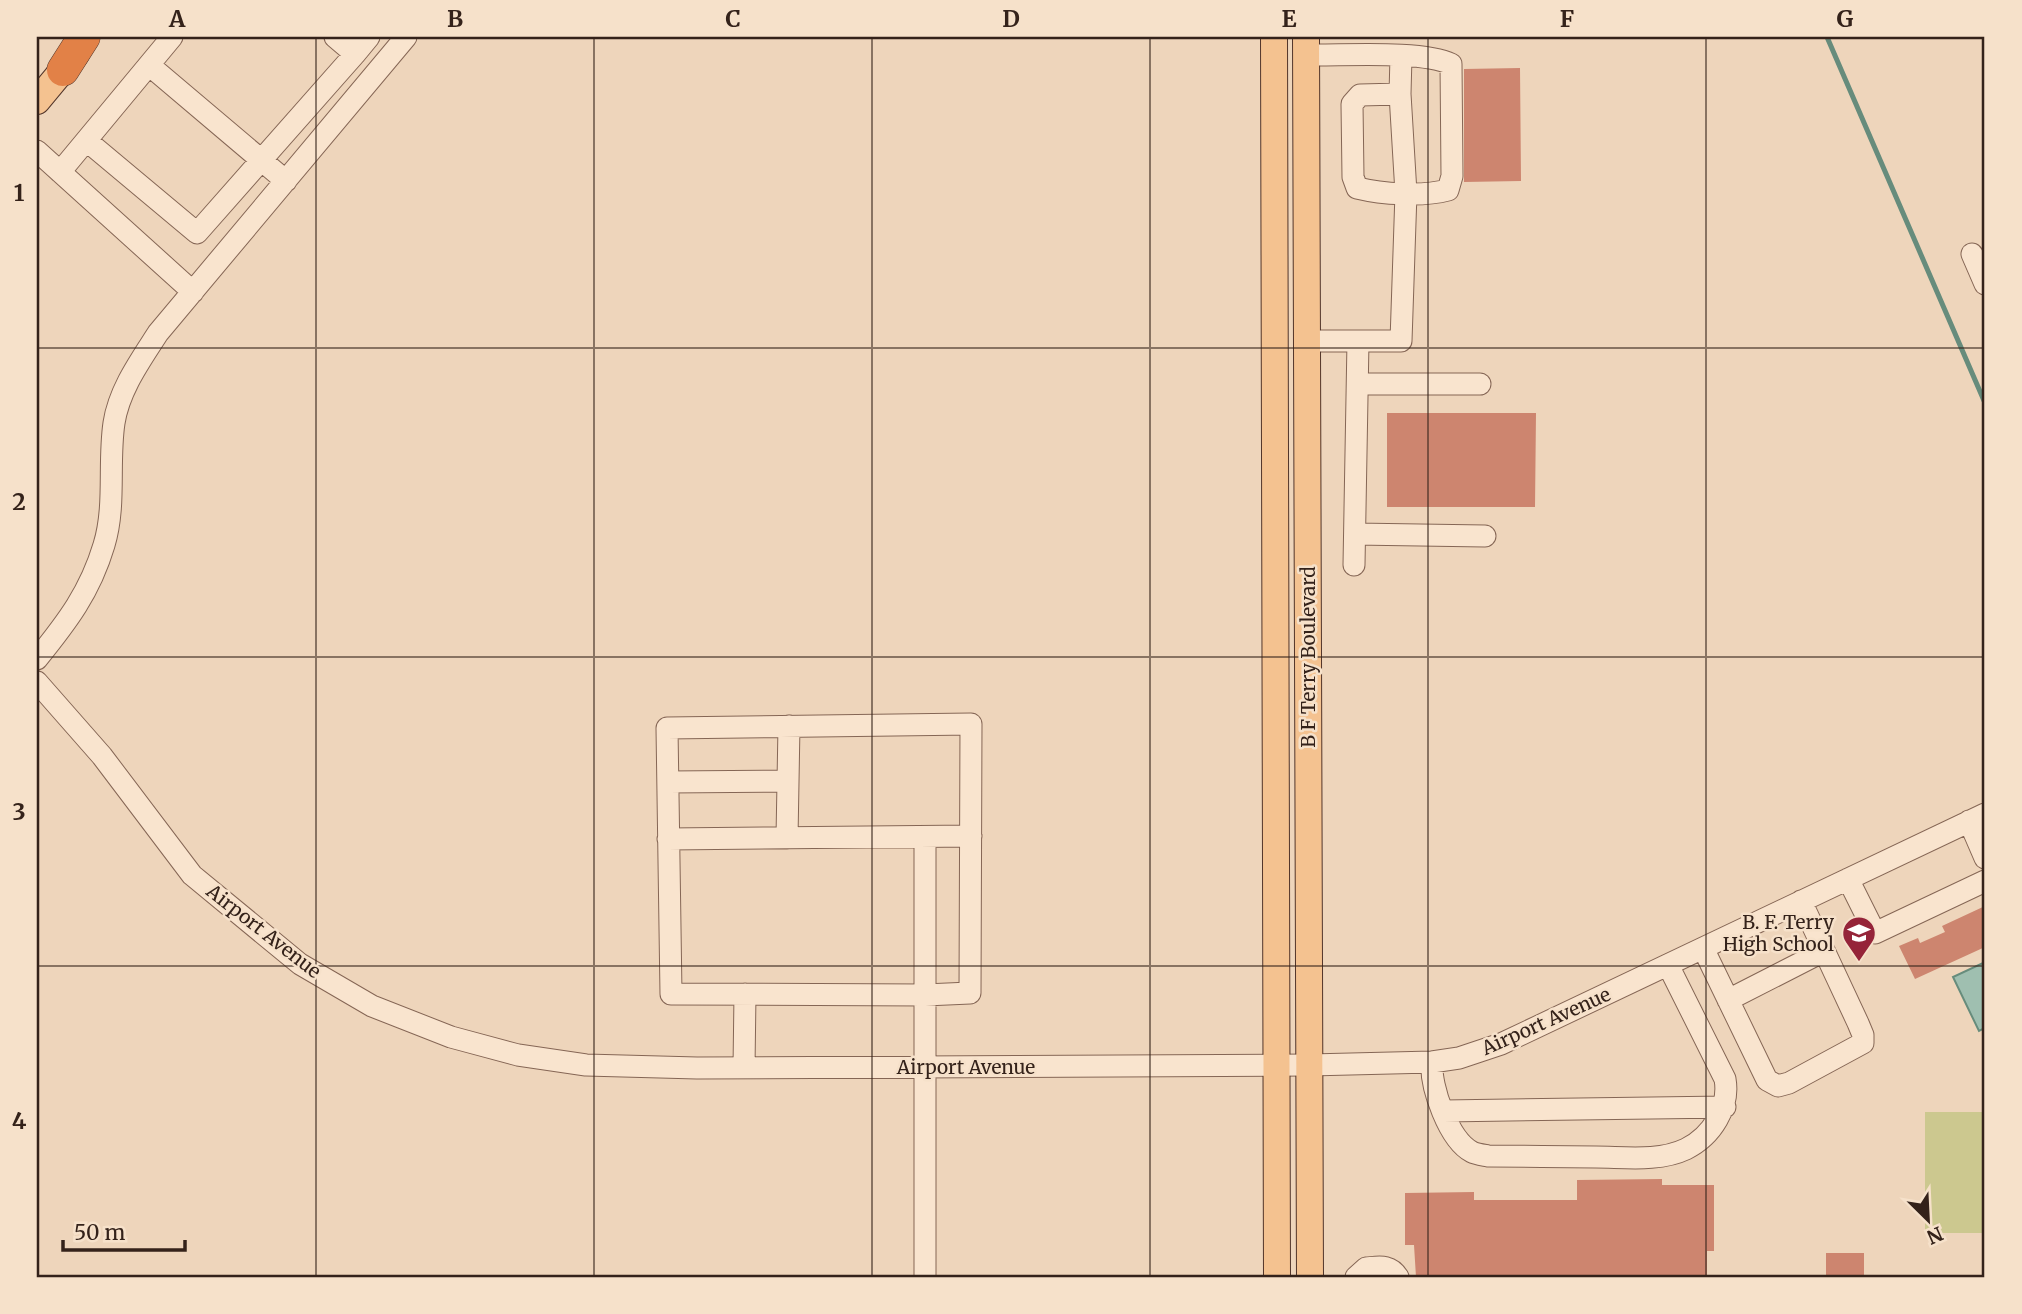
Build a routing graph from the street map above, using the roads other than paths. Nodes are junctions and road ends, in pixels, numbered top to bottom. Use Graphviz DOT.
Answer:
graph roads {
  1 [pos="84,37"];
  2 [pos="91,37"];
  3 [pos="172,37"];
  4 [pos="335,37"];
  5 [pos="369,37"];
  6 [pos="407,37"];
  7 [pos="1274,37"];
  8 [pos="1306,46"];
  9 [pos="355,54"];
  10 [pos="1401,56"];
  11 [pos="149,65"];
  12 [pos="63,70"];
  13 [pos="1401,94"];
  14 [pos="37,101"];
  15 [pos="86,141"];
  16 [pos="37,151"];
  17 [pos="261,162"];
  18 [pos="60,172"];
  19 [pos="286,181"];
  20 [pos="1406,192"];
  21 [pos="1972,254"];
  22 [pos="1985,284"];
  23 [pos="193,292"];
  24 [pos="1307,341"];
  25 [pos="1358,341"];
  26 [pos="1358,384"];
  27 [pos="1480,384"];
  28 [pos="1355,534"];
  29 [pos="1485,536"];
  30 [pos="1354,565"];
  31 [pos="37,659"];
  32 [pos="37,682"];
  33 [pos="789,726"];
  34 [pos="788,781"];
  35 [pos="668,782"];
  36 [pos="1977,818"];
  37 [pos="971,836"];
  38 [pos="925,837"];
  39 [pos="787,838"];
  40 [pos="668,839"];
  41 [pos="1985,858"];
  42 [pos="1848,879"];
  43 [pos="1985,881"];
  44 [pos="1801,901"];
  45 [pos="1703,948"];
  46 [pos="1825,951"];
  47 [pos="1668,965"];
  48 [pos="745,994"];
  49 [pos="925,995"];
  50 [pos="1728,1000"];
  51 [pos="1432,1062"];
  52 [pos="1277,1065"];
  53 [pos="1310,1065"];
  54 [pos="926,1067"];
  55 [pos="744,1068"];
  56 [pos="1725,1107"];
  57 [pos="1444,1111"];
  58 [pos="925,1277"];
  59 [pos="1277,1277"];
  60 [pos="1310,1277"];
  61 [pos="1356,1277"];
  62 [pos="1398,1277"];
  1 -- 12 [label="highway"];
  2 -- 12 [label="main road"];
  3 -- 11 [label="street"];
  4 -- 9 [label="street"];
  5 -- 9 [label="street"];
  6 -- 19 [label="street"];
  7 -- 52 [label="main road, B F Terry Boulevard"];
  8 -- 10 [label="street"];
  8 -- 24 [label="main road, B F Terry Boulevard"];
  9 -- 17 [label="street"];
  10 -- 13 [label="street"];
  10 -- 20 [label="street"];
  11 -- 15 [label="street"];
  11 -- 17 [label="street"];
  12 -- 14 [label="main road"];
  13 -- 20 [label="street"];
  13 -- 20 [label="street"];
  15 -- 17 [label="street"];
  15 -- 18 [label="street"];
  16 -- 18 [label="street"];
  17 -- 19 [label="street"];
  18 -- 23 [label="street"];
  19 -- 23 [label="street"];
  20 -- 25 [label="street"];
  21 -- 22 [label="street"];
  23 -- 31 [label="street"];
  24 -- 25 [label="street"];
  24 -- 53 [label="main road, B F Terry Boulevard"];
  25 -- 26 [label="street"];
  26 -- 27 [label="street"];
  26 -- 28 [label="street"];
  28 -- 29 [label="street"];
  28 -- 30 [label="street"];
  32 -- 55 [label="street, Airport Avenue"];
  33 -- 34 [label="street"];
  33 -- 35 [label="street"];
  33 -- 37 [label="street"];
  34 -- 35 [label="street"];
  34 -- 39 [label="street"];
  35 -- 40 [label="street"];
  36 -- 41 [label="street"];
  36 -- 42 [label="street, Airport Avenue"];
  37 -- 38 [label="street"];
  37 -- 49 [label="street"];
  38 -- 39 [label="street"];
  38 -- 49 [label="street"];
  39 -- 40 [label="street"];
  40 -- 48 [label="street"];
  42 -- 43 [label="street"];
  42 -- 44 [label="street, Airport Avenue"];
  44 -- 45 [label="street, Airport Avenue"];
  44 -- 46 [label="street"];
  45 -- 47 [label="street, Airport Avenue"];
  45 -- 50 [label="street"];
  46 -- 50 [label="street"];
  46 -- 50 [label="street"];
  47 -- 51 [label="street, Airport Avenue"];
  47 -- 56 [label="street"];
  48 -- 49 [label="street"];
  48 -- 55 [label="street"];
  49 -- 54 [label="street"];
  51 -- 53 [label="street, Airport Avenue"];
  51 -- 57 [label="street"];
  52 -- 53 [label="street, Airport Avenue"];
  52 -- 54 [label="street, Airport Avenue"];
  52 -- 59 [label="main road, B F Terry Boulevard"];
  53 -- 60 [label="main road, B F Terry Boulevard"];
  54 -- 55 [label="street, Airport Avenue"];
  54 -- 58 [label="street"];
  56 -- 57 [label="street"];
  56 -- 57 [label="street"];
  61 -- 62 [label="street"];
}
